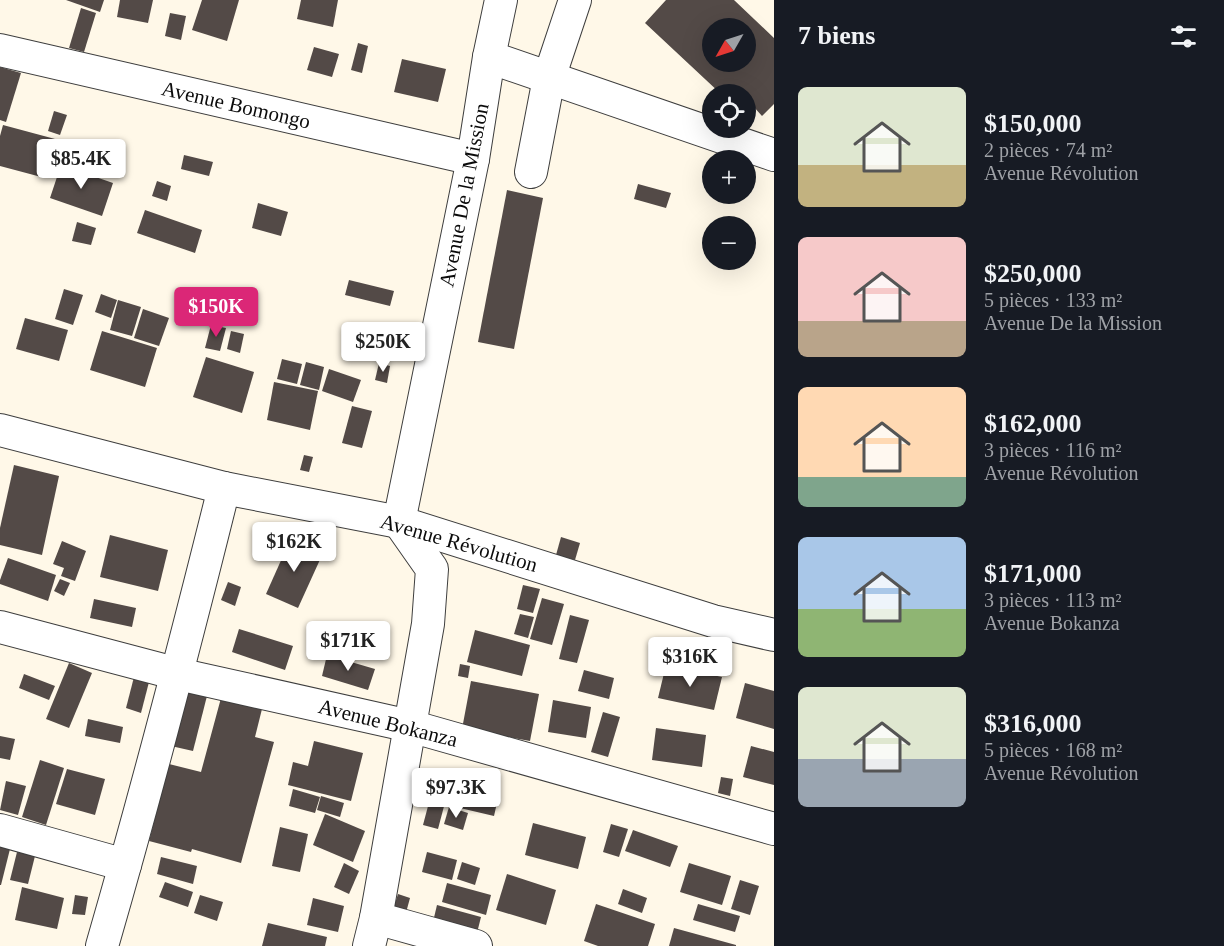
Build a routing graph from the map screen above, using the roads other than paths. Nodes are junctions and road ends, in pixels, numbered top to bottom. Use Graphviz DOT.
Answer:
graph roads {
  1 [pos="501,0"];
  2 [pos="575,0"];
  3 [pos="0,50"];
  4 [pos="489,57"];
  5 [pos="549,78"];
  6 [pos="774,155"];
  7 [pos="473,159"];
  8 [pos="531,172"];
  9 [pos="0,430"];
  10 [pos="224,488"];
  11 [pos="399,522"];
  12 [pos="0,627"];
  13 [pos="774,635"];
  14 [pos="178,674"];
  15 [pos="410,726"];
  16 [pos="774,829"];
  17 [pos="0,830"];
  18 [pos="125,865"];
  19 [pos="373,932"];
  20 [pos="102,946"];
  21 [pos="476,946"];
  1 -- 4 [label="street, Avenue De la Mission"];
  2 -- 5 [label="street"];
  3 -- 7 [label="street, Avenue Bomongo"];
  4 -- 5 [label="street"];
  4 -- 7 [label="street, Avenue De la Mission"];
  5 -- 6 [label="street"];
  5 -- 8 [label="street"];
  7 -- 11 [label="street, Avenue De la Mission"];
  9 -- 10 [label="street, Avenue Révolution"];
  10 -- 11 [label="street, Avenue Révolution"];
  10 -- 14 [label="street"];
  11 -- 13 [label="street, Avenue Révolution"];
  11 -- 15 [label="street"];
  12 -- 14 [label="street, Avenue Bokanza"];
  14 -- 15 [label="street, Avenue Bokanza"];
  14 -- 18 [label="street"];
  15 -- 16 [label="street, Avenue Bokanza"];
  15 -- 19 [label="street"];
  17 -- 18 [label="street"];
  18 -- 20 [label="street"];
  19 -- 21 [label="street"];
}
